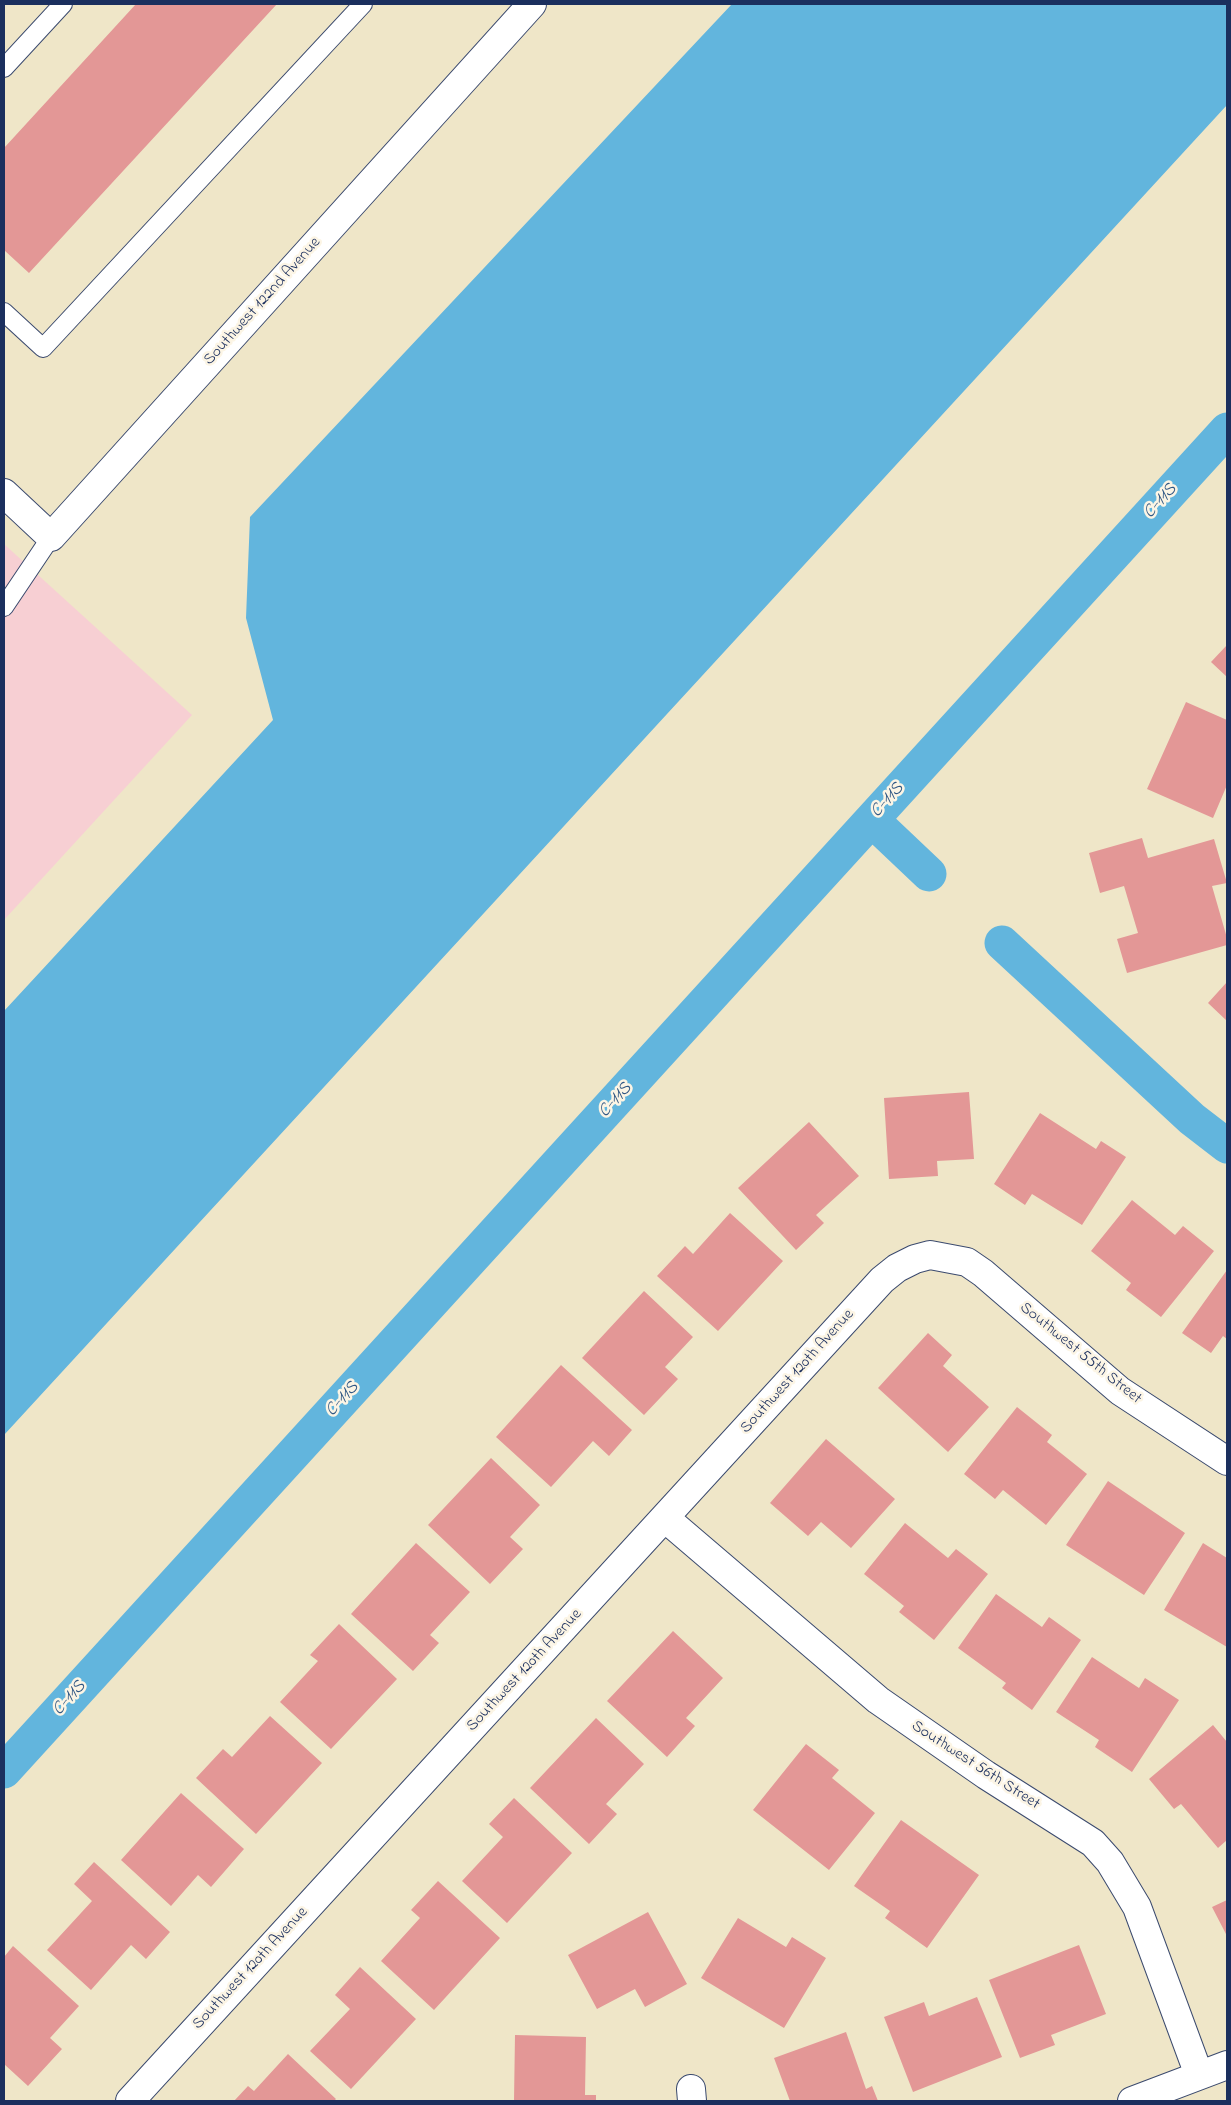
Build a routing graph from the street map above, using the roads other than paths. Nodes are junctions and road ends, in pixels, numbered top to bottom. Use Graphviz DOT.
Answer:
graph roads {
  1 [pos="63,4"];
  2 [pos="363,4"];
  3 [pos="532,4"];
  4 [pos="4,68"];
  5 [pos="4,312"];
  6 [pos="4,493"];
  7 [pos="51,537"];
  8 [pos="4,607"];
  9 [pos="930,1255"];
  10 [pos="1227,1461"];
  11 [pos="665,1518"];
  12 [pos="1227,2065"];
  13 [pos="1200,2075"];
  14 [pos="130,2101"];
  15 [pos="1132,2101"];
  1 -- 4 [label="lane"];
  2 -- 5 [label="lane"];
  3 -- 7 [label="street, Southwest 122nd Avenue"];
  6 -- 7 [label="street"];
  7 -- 8 [label="lane, Southwest 122nd Avenue"];
  9 -- 10 [label="street, Southwest 55th Street"];
  9 -- 11 [label="street, Southwest 120th Avenue"];
  11 -- 13 [label="street, Southwest 56th Street"];
  11 -- 14 [label="street, Southwest 120th Avenue"];
  12 -- 13 [label="street"];
  13 -- 15 [label="street"];
}
